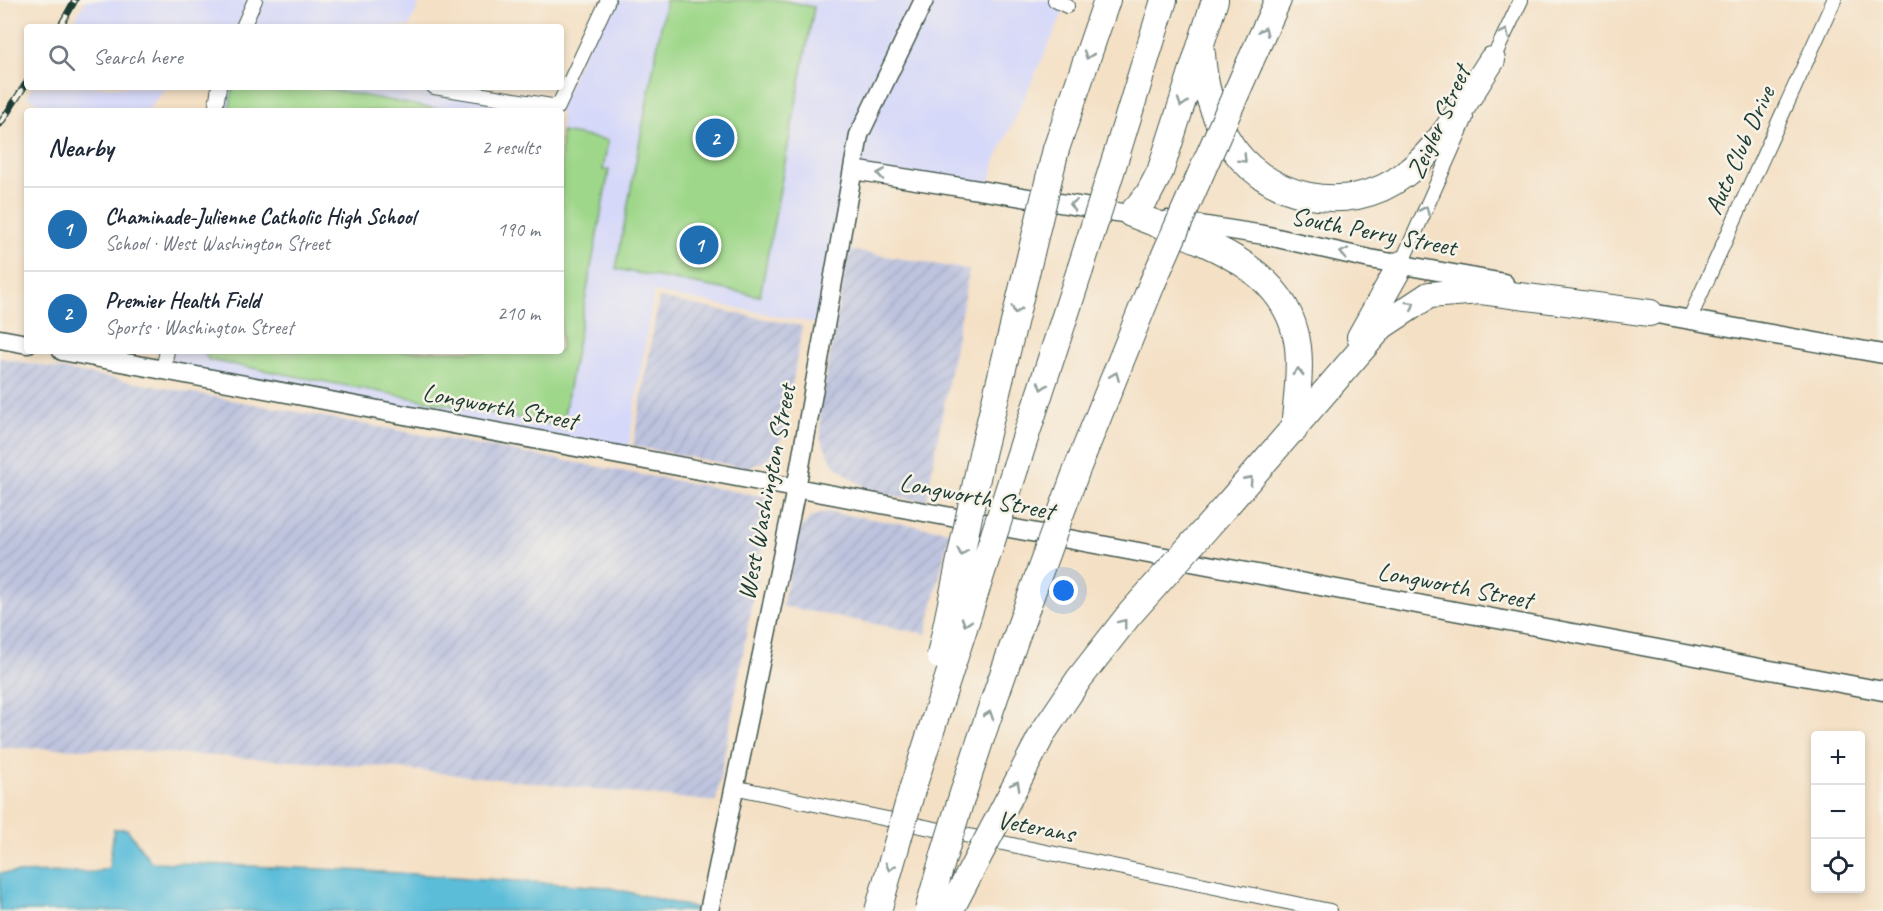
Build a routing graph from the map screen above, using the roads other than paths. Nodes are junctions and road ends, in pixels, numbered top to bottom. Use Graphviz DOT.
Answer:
graph roads {
  1 [pos="255,0"];
  2 [pos="608,0"];
  3 [pos="924,0"];
  4 [pos="1107,0"];
  5 [pos="1164,0"];
  6 [pos="1215,0"];
  7 [pos="1278,0"];
  8 [pos="1521,0"];
  9 [pos="1834,0"];
  10 [pos="244,24"];
  11 [pos="1201,48"];
  12 [pos="1492,60"];
  13 [pos="218,90"];
  14 [pos="453,90"];
  15 [pos="216,108"];
  16 [pos="853,170"];
  17 [pos="1131,214"];
  18 [pos="1401,264"];
  19 [pos="1650,313"];
  20 [pos="1689,320"];
  21 [pos="0,339"];
  22 [pos="24,343"];
  23 [pos="96,354"];
  24 [pos="1883,354"];
  25 [pos="165,360"];
  26 [pos="1326,390"];
  27 [pos="1294,430"];
  28 [pos="796,489"];
  29 [pos="1883,691"];
  30 [pos="733,787"];
  31 [pos="912,790"];
  32 [pos="710,911"];
  33 [pos="878,911"];
  34 [pos="928,911"];
  35 [pos="950,911"];
  36 [pos="1330,911"];
  1 -- 10 [label="street"];
  2 -- 14 [label="street"];
  3 -- 16 [label="street, West Washington Street"];
  4 -- 31 [label="highway, one-way, bridge"];
  5 -- 31 [label="highway, one-way, bridge"];
  6 -- 11 [label="highway"];
  34 -- 7 [label="highway, one-way, bridge"];
  12 -- 8 [label="street, Zeigler Street, one-way"];
  9 -- 20 [label="street, Auto Club Drive"];
  11 -- 12 [label="highway, one-way"];
  11 -- 17 [label="highway, one-way"];
  18 -- 12 [label="street, Zeigler Street, one-way"];
  13 -- 15 [label="street"];
  17 -- 16 [label="street, South Perry Street, one-way"];
  16 -- 28 [label="street, West Washington Street"];
  18 -- 17 [label="street, South Perry Street, one-way"];
  27 -- 17 [label="highway, one-way"];
  18 -- 19 [label="street, South Perry Street"];
  18 -- 26 [label="highway"];
  19 -- 20 [label="street, South Perry Street"];
  26 -- 19 [label="highway, one-way"];
  20 -- 24 [label="street, South Perry Street"];
  21 -- 22 [label="street"];
  23 -- 25 [label="street, Longworth Street"];
  25 -- 28 [label="street, Longworth Street"];
  26 -- 27 [label="highway"];
  35 -- 27 [label="highway, one-way, bridge"];
  28 -- 29 [label="street, Longworth Street"];
  28 -- 30 [label="street, West Washington Street"];
  30 -- 32 [label="street, West Washington Street"];
  30 -- 36 [label="street, Veterans"];
  31 -- 33 [label="highway, one-way, bridge"];
}
